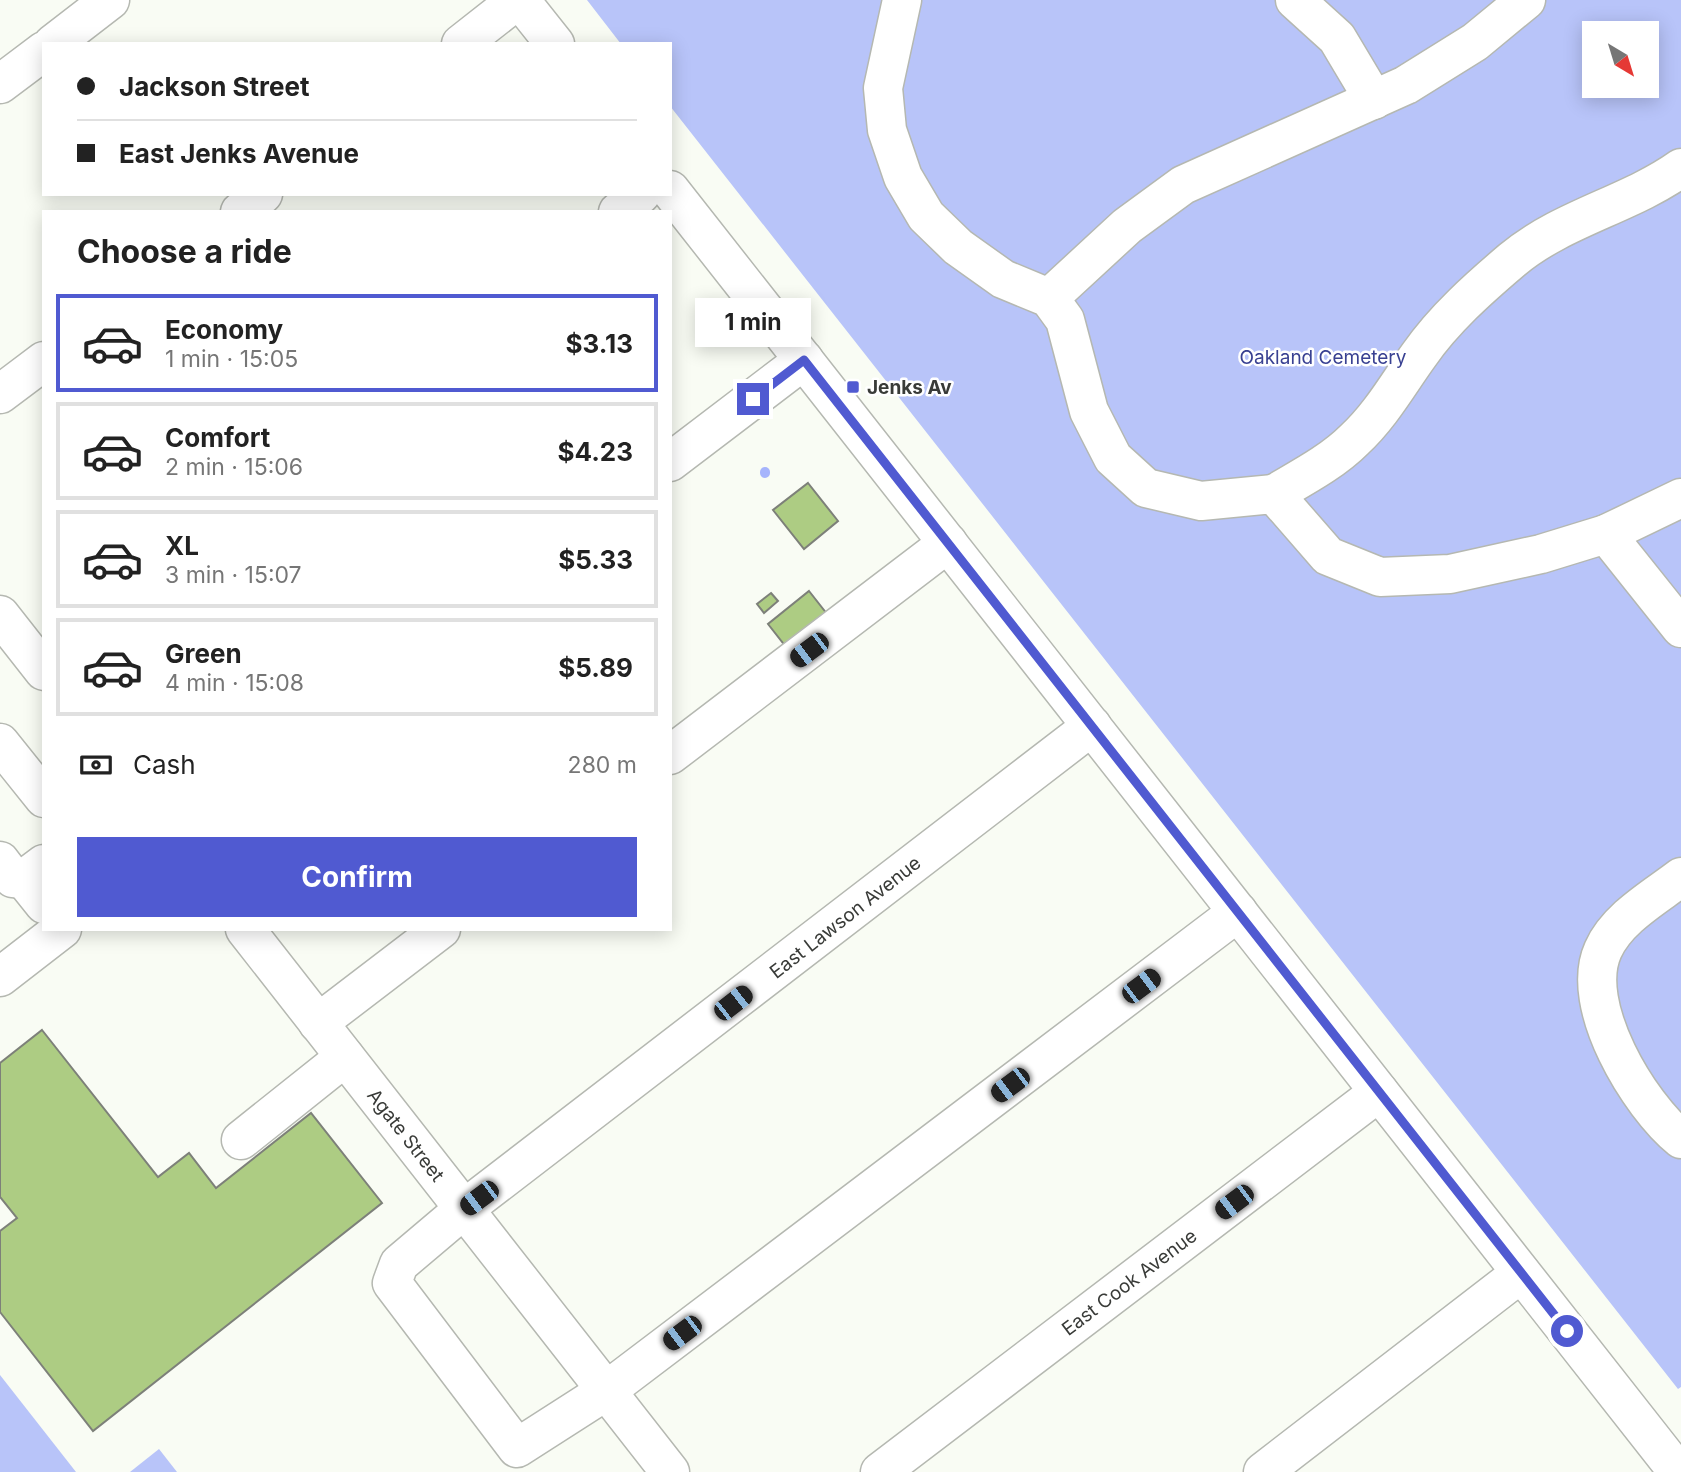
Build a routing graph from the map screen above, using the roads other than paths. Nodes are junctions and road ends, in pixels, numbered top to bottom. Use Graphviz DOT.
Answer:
graph roads {
  1 [pos="110,0"];
  2 [pos="519,0"];
  3 [pos="902,0"];
  4 [pos="1295,0"];
  5 [pos="1525,0"];
  6 [pos="56,42"];
  7 [pos="464,42"];
  8 [pos="553,42"];
  9 [pos="42,52"];
  10 [pos="0,84"];
  11 [pos="1374,100"];
  12 [pos="1681,168"];
  13 [pos="672,193"];
  14 [pos="260,196"];
  15 [pos="638,196"];
  16 [pos="243,210"];
  17 [pos="621,210"];
  18 [pos="1049,298"];
  19 [pos="804,360"];
  20 [pos="42,362"];
  21 [pos="0,394"];
  22 [pos="672,460"];
  23 [pos="1275,494"];
  24 [pos="1681,498"];
  25 [pos="1606,534"];
  26 [pos="948,543"];
  27 [pos="0,615"];
  28 [pos="1681,628"];
  29 [pos="40,660"];
  30 [pos="1092,726"];
  31 [pos="0,743"];
  32 [pos="672,753"];
  33 [pos="42,796"];
  34 [pos="1681,877"];
  35 [pos="1238,912"];
  36 [pos="59,931"];
  37 [pos="247,931"];
  38 [pos="438,931"];
  39 [pos="0,977"];
  40 [pos="318,1023"];
  41 [pos="345,1057"];
  42 [pos="1379,1092"];
  43 [pos="1681,1139"];
  44 [pos="241,1140"];
  45 [pos="464,1209"];
  46 [pos="1521,1273"];
  47 [pos="606,1391"];
  48 [pos="1666,1459"];
  49 [pos="670,1472"];
  50 [pos="880,1472"];
  51 [pos="1263,1472"];
  1 -- 6 [label="street"];
  2 -- 7 [label="street"];
  2 -- 8 [label="street"];
  3 -- 18 [label="street"];
  4 -- 11 [label="street"];
  5 -- 11 [label="street"];
  9 -- 10 [label="street"];
  11 -- 18 [label="street"];
  12 -- 23 [label="street"];
  13 -- 19 [label="street"];
  14 -- 16 [label="street"];
  15 -- 17 [label="street"];
  18 -- 23 [label="street"];
  19 -- 22 [label="street"];
  19 -- 26 [label="street"];
  20 -- 21 [label="street"];
  23 -- 25 [label="street"];
  24 -- 25 [label="street"];
  25 -- 28 [label="street"];
  26 -- 30 [label="street"];
  26 -- 32 [label="street"];
  27 -- 29 [label="street"];
  30 -- 35 [label="street"];
  30 -- 45 [label="street, East Lawson Avenue"];
  31 -- 33 [label="street"];
  34 -- 43 [label="street"];
  35 -- 42 [label="street"];
  35 -- 47 [label="street"];
  36 -- 39 [label="street"];
  37 -- 40 [label="street, Agate Street"];
  38 -- 40 [label="street"];
  40 -- 41 [label="street, Agate Street"];
  41 -- 44 [label="street"];
  41 -- 45 [label="street, Agate Street"];
  42 -- 46 [label="street"];
  42 -- 50 [label="street, East Cook Avenue"];
  45 -- 47 [label="street, Agate Street"];
  45 -- 47 [label="street, East Lawson Avenue"];
  46 -- 48 [label="street"];
  46 -- 51 [label="street"];
  47 -- 49 [label="street, Agate Street"];
}
